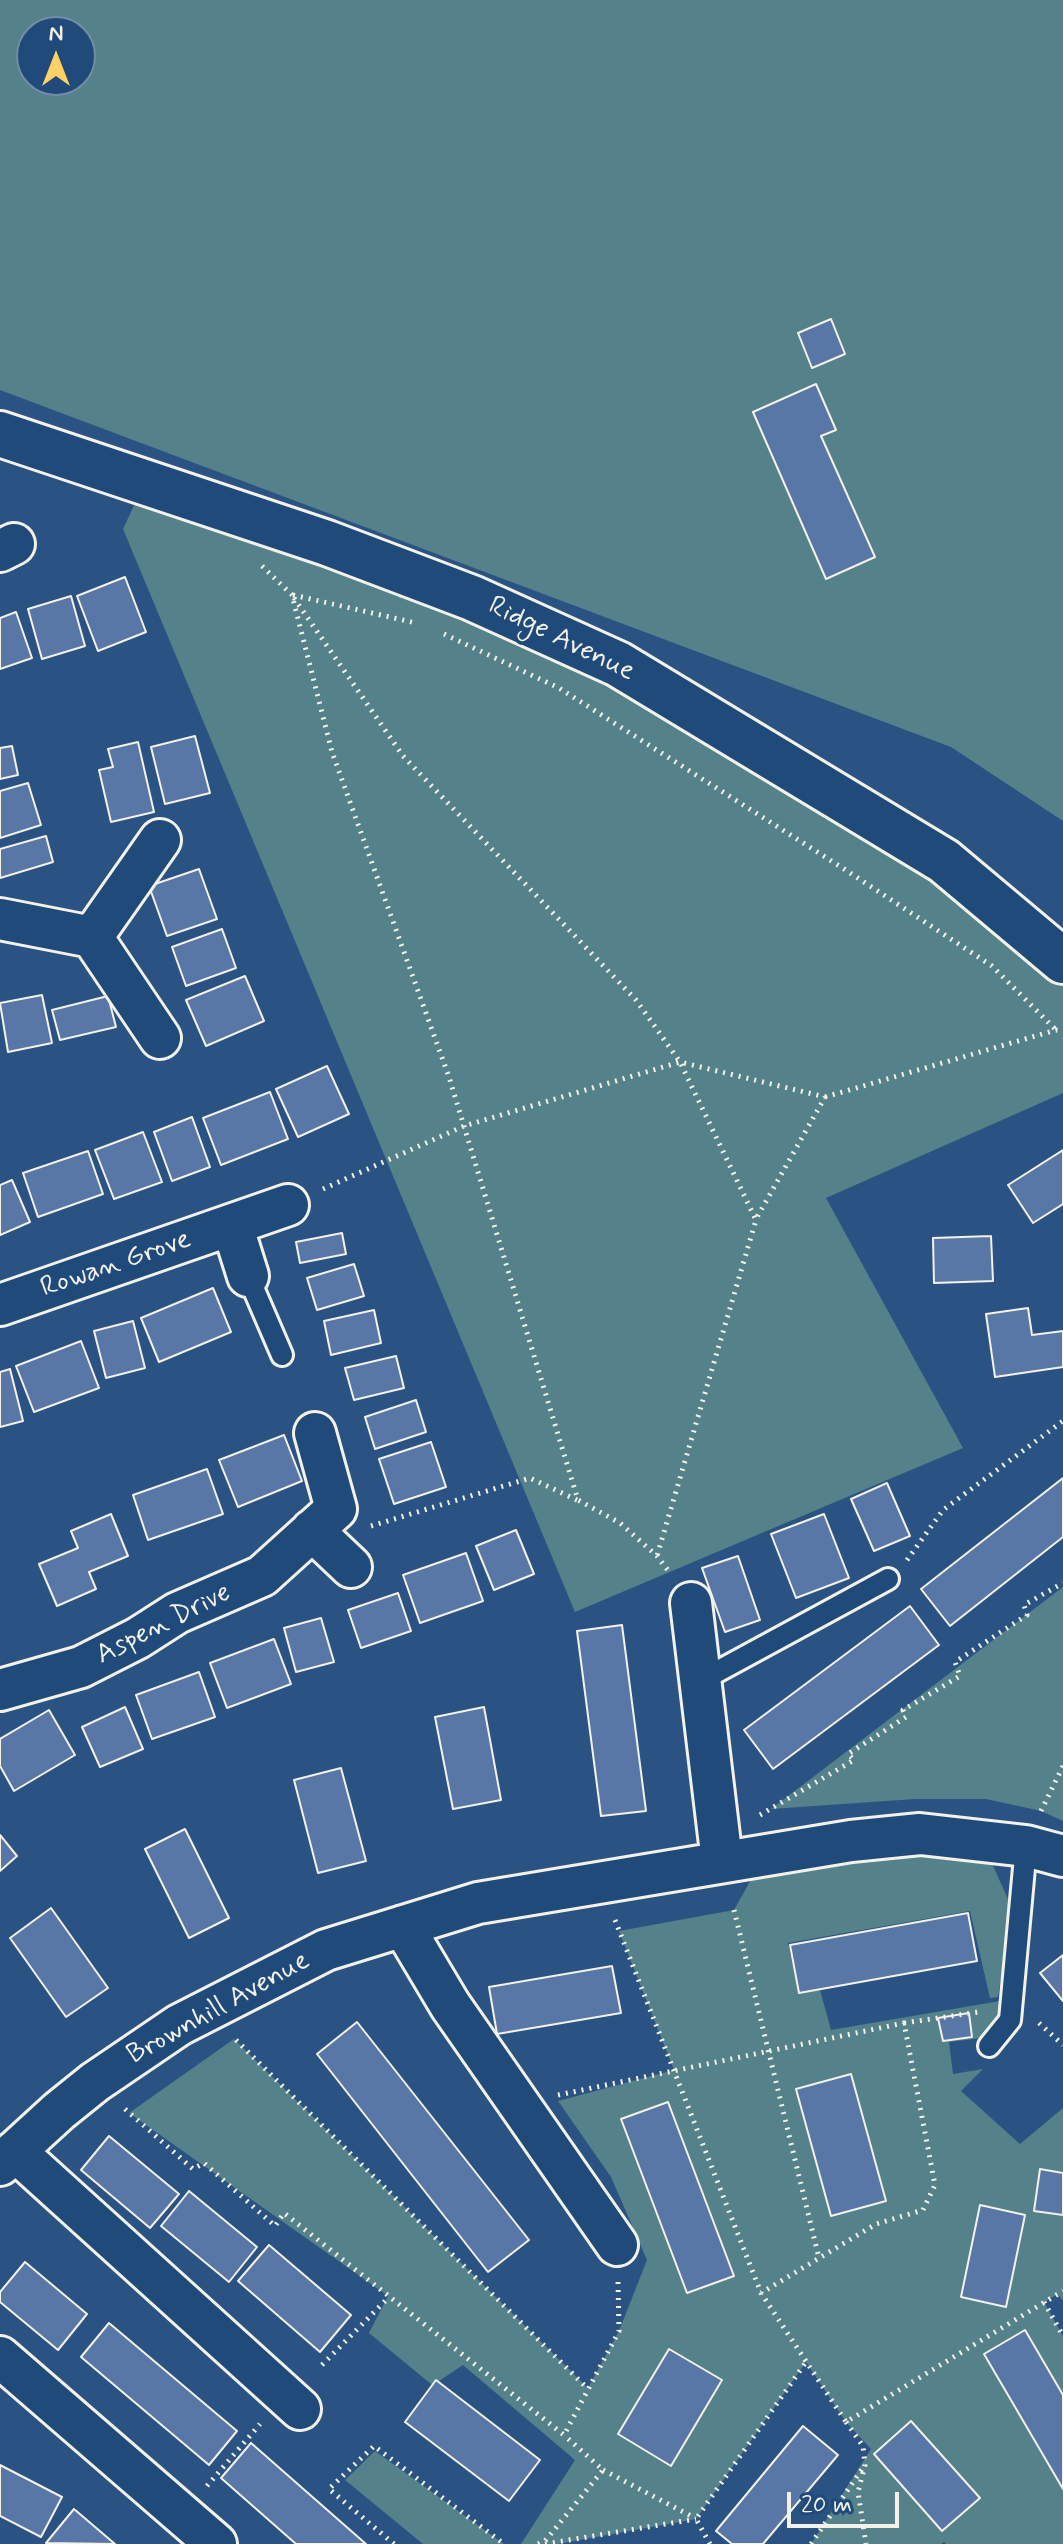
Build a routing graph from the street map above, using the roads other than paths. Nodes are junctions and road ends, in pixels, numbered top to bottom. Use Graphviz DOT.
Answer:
graph roads {
  1 [pos="0,434"];
  2 [pos="160,840"];
  3 [pos="0,919"];
  4 [pos="92,937"];
  5 [pos="1063,961"];
  6 [pos="160,1038"];
  7 [pos="288,1205"];
  8 [pos="232,1225"];
  9 [pos="248,1276"];
  10 [pos="0,1305"];
  11 [pos="282,1355"];
  12 [pos="315,1433"];
  13 [pos="324,1519"];
  14 [pos="351,1567"];
  15 [pos="880,1583"];
  16 [pos="691,1603"];
  17 [pos="700,1681"];
  18 [pos="0,1690"];
  19 [pos="719,1844"];
  20 [pos="1045,1851"];
  21 [pos="403,1926"];
  22 [pos="989,2046"];
  23 [pos="8,2158"];
  24 [pos="617,2245"];
  25 [pos="0,2357"];
  26 [pos="292,2402"];
  27 [pos="216,2544"];
  1 -- 5 [label="street, Ridge Avenue"];
  2 -- 4 [label="street"];
  3 -- 4 [label="street"];
  4 -- 6 [label="street"];
  7 -- 8 [label="street, Rowan Grove"];
  8 -- 9 [label="street"];
  8 -- 10 [label="street, Rowan Grove"];
  9 -- 11 [label="lane"];
  12 -- 13 [label="street"];
  13 -- 14 [label="street"];
  13 -- 18 [label="street, Aspen Drive"];
  15 -- 17 [label="lane"];
  16 -- 17 [label="street"];
  17 -- 19 [label="street"];
  19 -- 20 [label="street, Brownhill Avenue"];
  19 -- 21 [label="street, Brownhill Avenue"];
  20 -- 22 [label="lane"];
  21 -- 23 [label="street, Brownhill Avenue"];
  21 -- 24 [label="street"];
  23 -- 26 [label="street, Brownhill Avenue"];
  25 -- 27 [label="street"];
}
